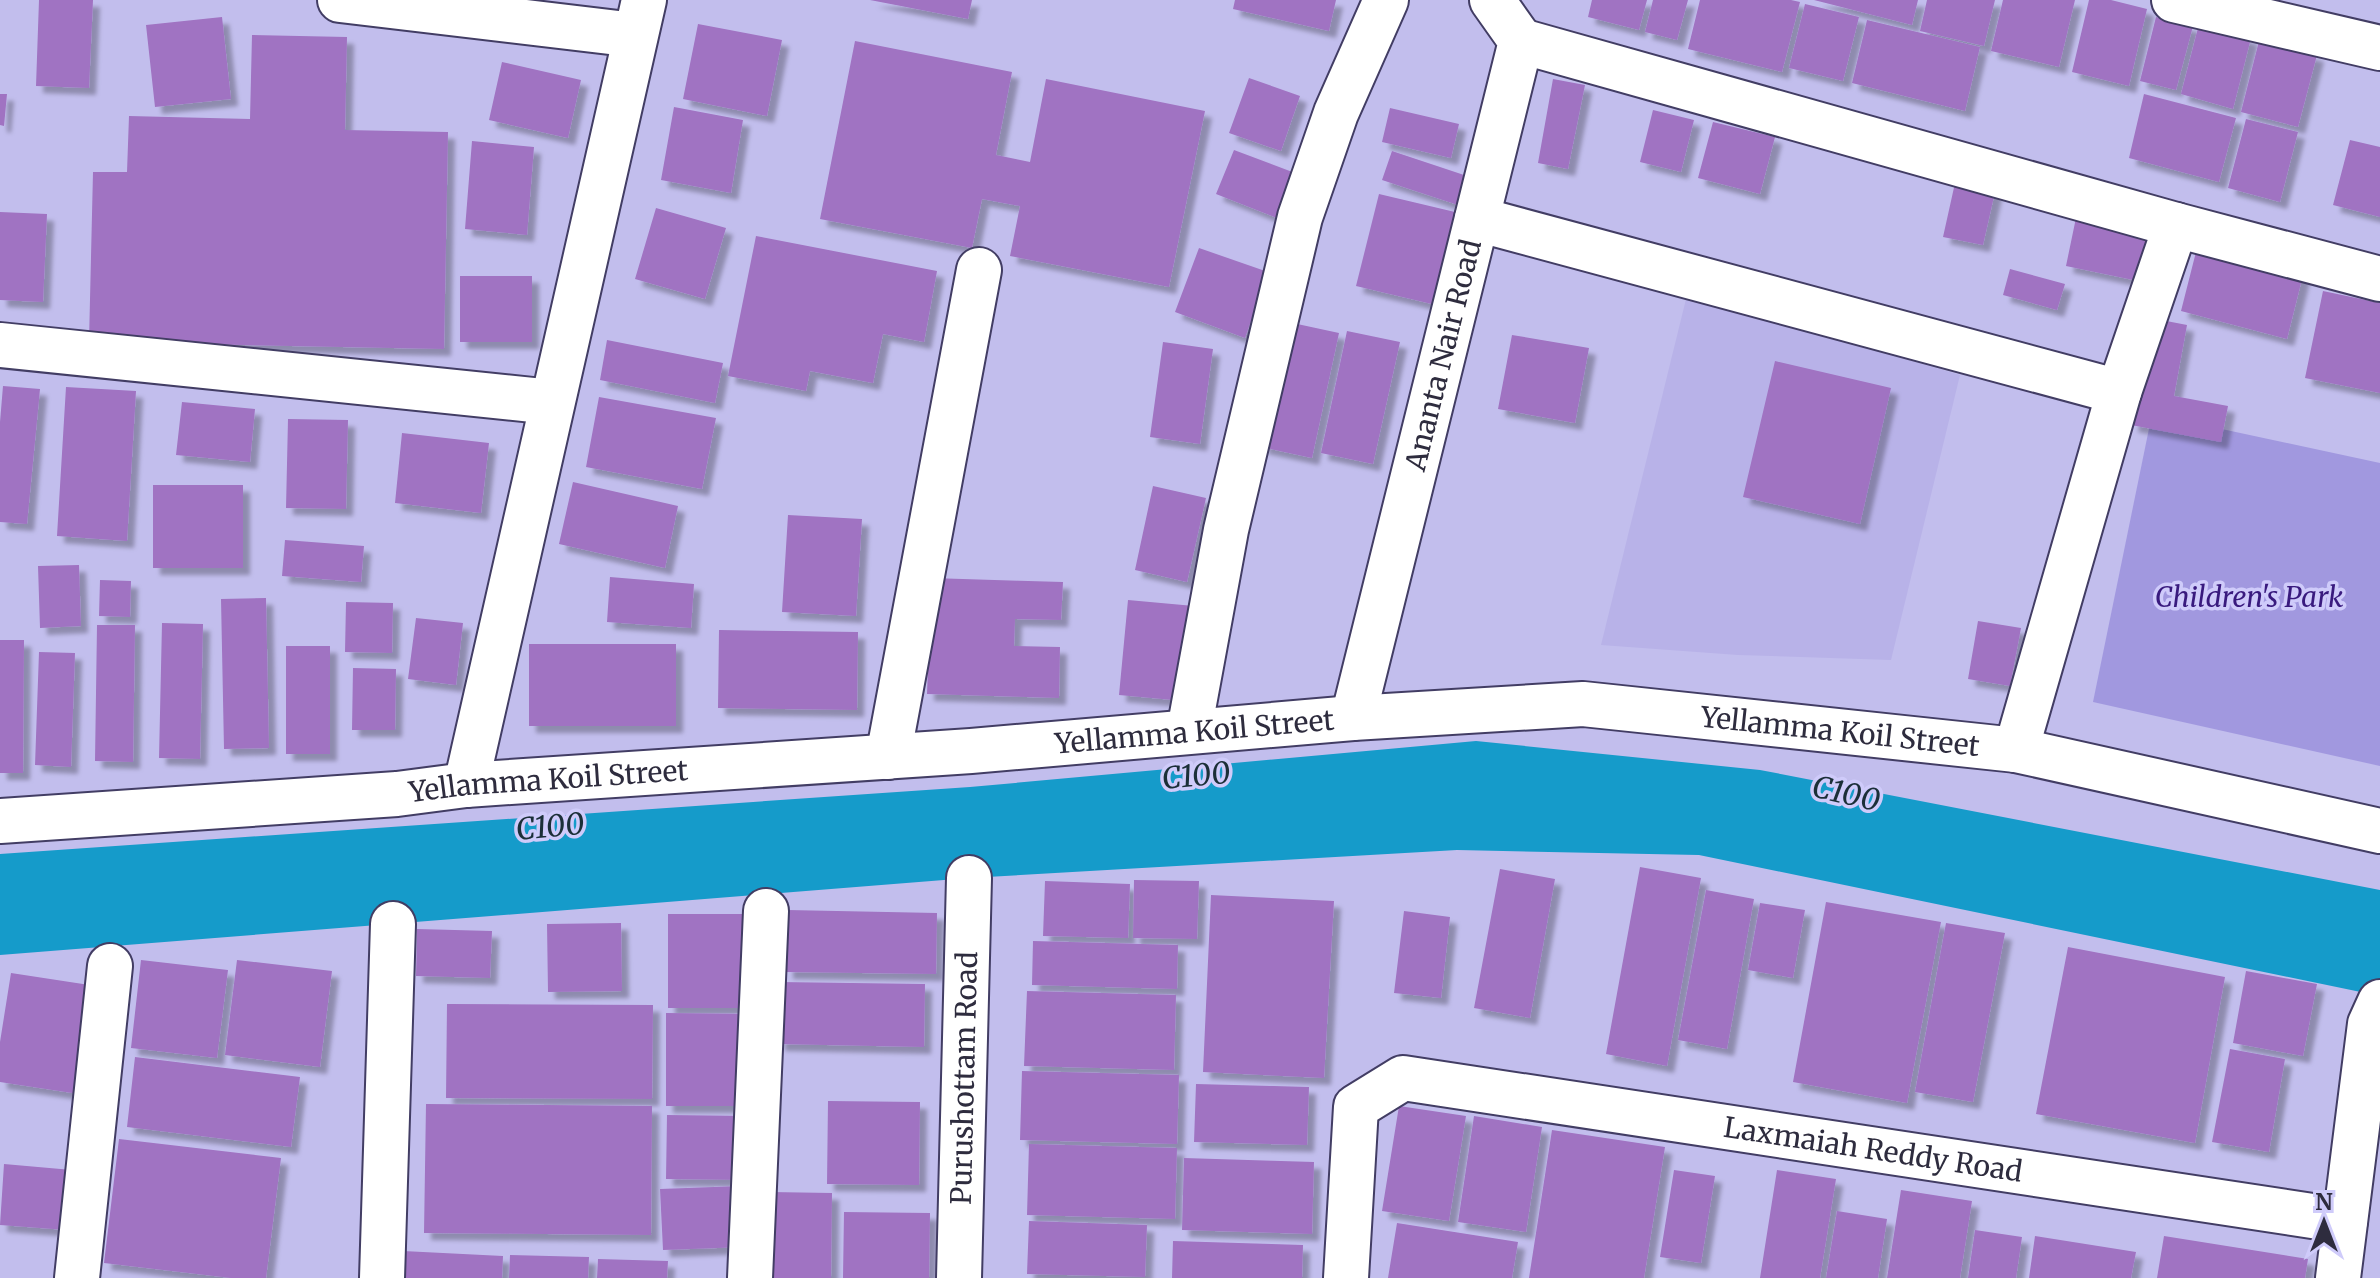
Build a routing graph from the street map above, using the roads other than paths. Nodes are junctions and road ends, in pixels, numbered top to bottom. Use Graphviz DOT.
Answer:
graph roads {
  1 [pos="340,0"];
  2 [pos="1386,0"];
  3 [pos="1492,0"];
  4 [pos="2178,0"];
  5 [pos="639,18"];
  6 [pos="1521,41"];
  7 [pos="2380,48"];
  8 [pos="1477,219"];
  9 [pos="2176,225"];
  10 [pos="979,270"];
  11 [pos="2380,279"];
  12 [pos="0,345"];
  13 [pos="2119,392"];
  14 [pos="552,402"];
  15 [pos="1353,718"];
  16 [pos="1189,731"];
  17 [pos="2016,750"];
  18 [pos="888,757"];
  19 [pos="466,785"];
  20 [pos="0,821"];
  21 [pos="2380,831"];
  22 [pos="969,878"];
  23 [pos="766,911"];
  24 [pos="393,924"];
  25 [pos="110,966"];
  26 [pos="2375,1013"];
  27 [pos="2345,1221"];
  28 [pos="77,1278"];
  29 [pos="382,1278"];
  30 [pos="750,1278"];
  31 [pos="959,1278"];
  32 [pos="1346,1278"];
  33 [pos="2338,1278"];
  1 -- 5 [label="street"];
  2 -- 16 [label="street"];
  3 -- 6 [label="street"];
  4 -- 7 [label="street"];
  5 -- 14 [label="street"];
  6 -- 8 [label="street, Ananta Nair Road"];
  6 -- 9 [label="street"];
  8 -- 13 [label="street"];
  8 -- 15 [label="street, Ananta Nair Road"];
  9 -- 11 [label="street"];
  9 -- 13 [label="street"];
  10 -- 18 [label="street"];
  12 -- 14 [label="street"];
  13 -- 17 [label="street"];
  14 -- 19 [label="street"];
  15 -- 16 [label="street, Yellamma Koil Street"];
  15 -- 17 [label="street, Yellamma Koil Street"];
  16 -- 18 [label="street, Yellamma Koil Street"];
  17 -- 21 [label="street, Yellamma Koil Street"];
  18 -- 19 [label="street, Yellamma Koil Street"];
  19 -- 20 [label="street, Yellamma Koil Street"];
  22 -- 31 [label="street, Purushottam Road"];
  23 -- 30 [label="street"];
  24 -- 29 [label="street"];
  25 -- 28 [label="street"];
  26 -- 27 [label="street"];
  27 -- 32 [label="street, Laxmaiah Reddy Road"];
  27 -- 33 [label="street"];
}
